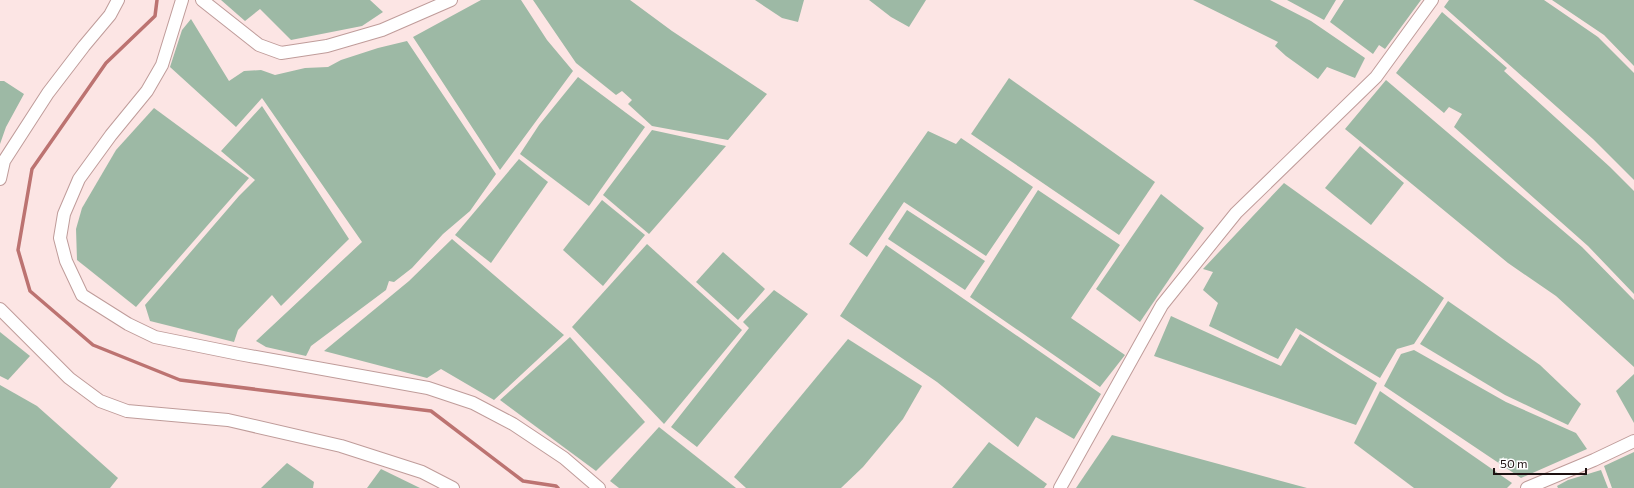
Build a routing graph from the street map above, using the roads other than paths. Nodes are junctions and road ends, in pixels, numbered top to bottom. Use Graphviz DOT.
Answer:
graph roads {
  1 [pos="118,0"];
  2 [pos="182,0"];
  3 [pos="202,0"];
  4 [pos="451,0"];
  5 [pos="1432,0"];
  6 [pos="0,179"];
  7 [pos="0,309"];
  8 [pos="1634,441"];
  9 [pos="453,488"];
  10 [pos="599,488"];
  11 [pos="1060,488"];
  12 [pos="1527,488"];
  1 -- 6 [label="street"];
  2 -- 10 [label="street"];
  3 -- 4 [label="street"];
  5 -- 11 [label="street"];
  7 -- 9 [label="street"];
  8 -- 12 [label="street"];
}
